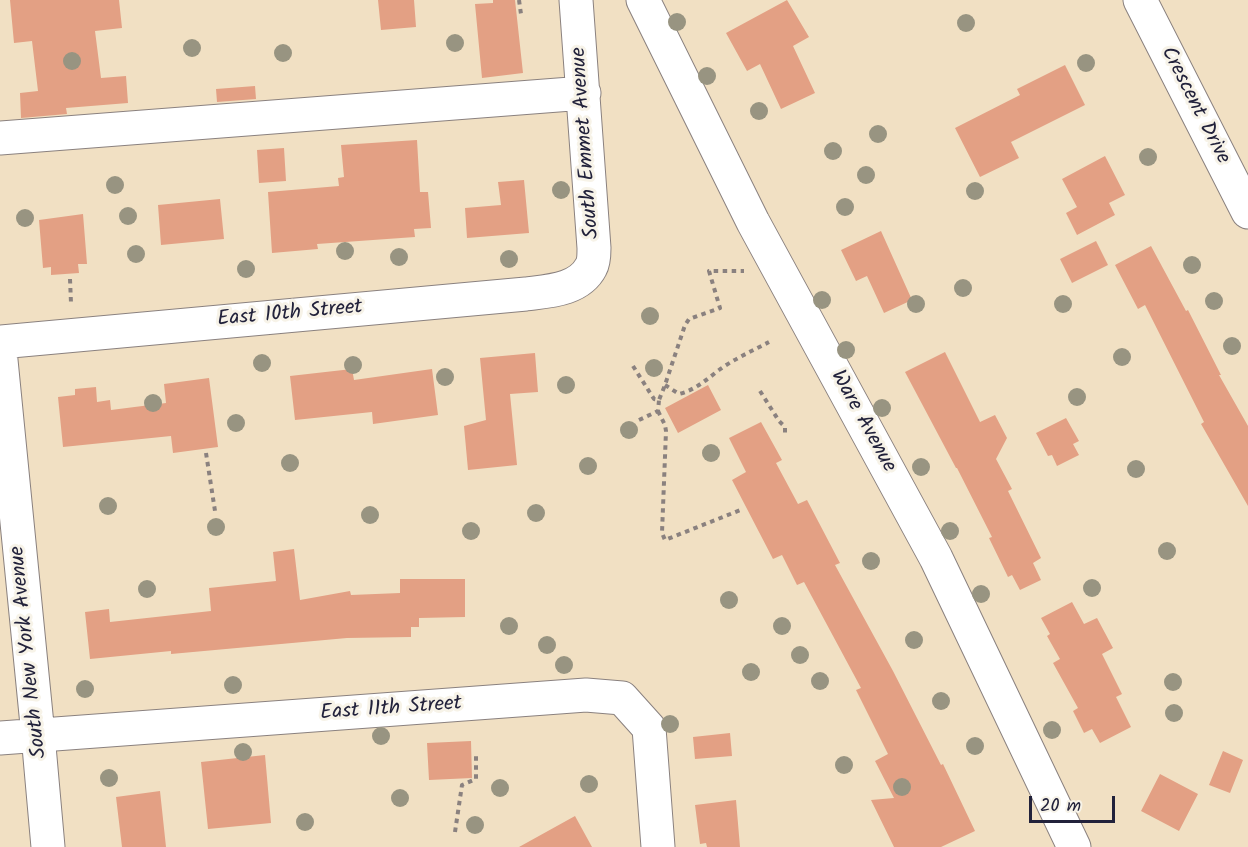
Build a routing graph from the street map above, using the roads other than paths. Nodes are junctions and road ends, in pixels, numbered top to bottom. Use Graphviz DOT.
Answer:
graph roads {
  1 [pos="576,0"];
  2 [pos="643,0"];
  3 [pos="1140,0"];
  4 [pos="584,93"];
  5 [pos="0,138"];
  6 [pos="1248,212"];
  7 [pos="579,281"];
  8 [pos="0,342"];
  9 [pos="0,350"];
  10 [pos="38,735"];
  11 [pos="0,738"];
  12 [pos="48,847"];
  13 [pos="658,847"];
  14 [pos="1074,847"];
  1 -- 4 [label="street, South Emmet Avenue"];
  2 -- 14 [label="street, Ware Avenue"];
  3 -- 6 [label="street, Crescent Drive"];
  4 -- 5 [label="street"];
  4 -- 7 [label="street, South Emmet Avenue"];
  7 -- 8 [label="street, East 10th Street"];
  9 -- 10 [label="street, South New York Avenue"];
  10 -- 11 [label="street, East 11th Street"];
  10 -- 12 [label="street, South New York Avenue"];
  10 -- 13 [label="street, East 11th Street"];
}
